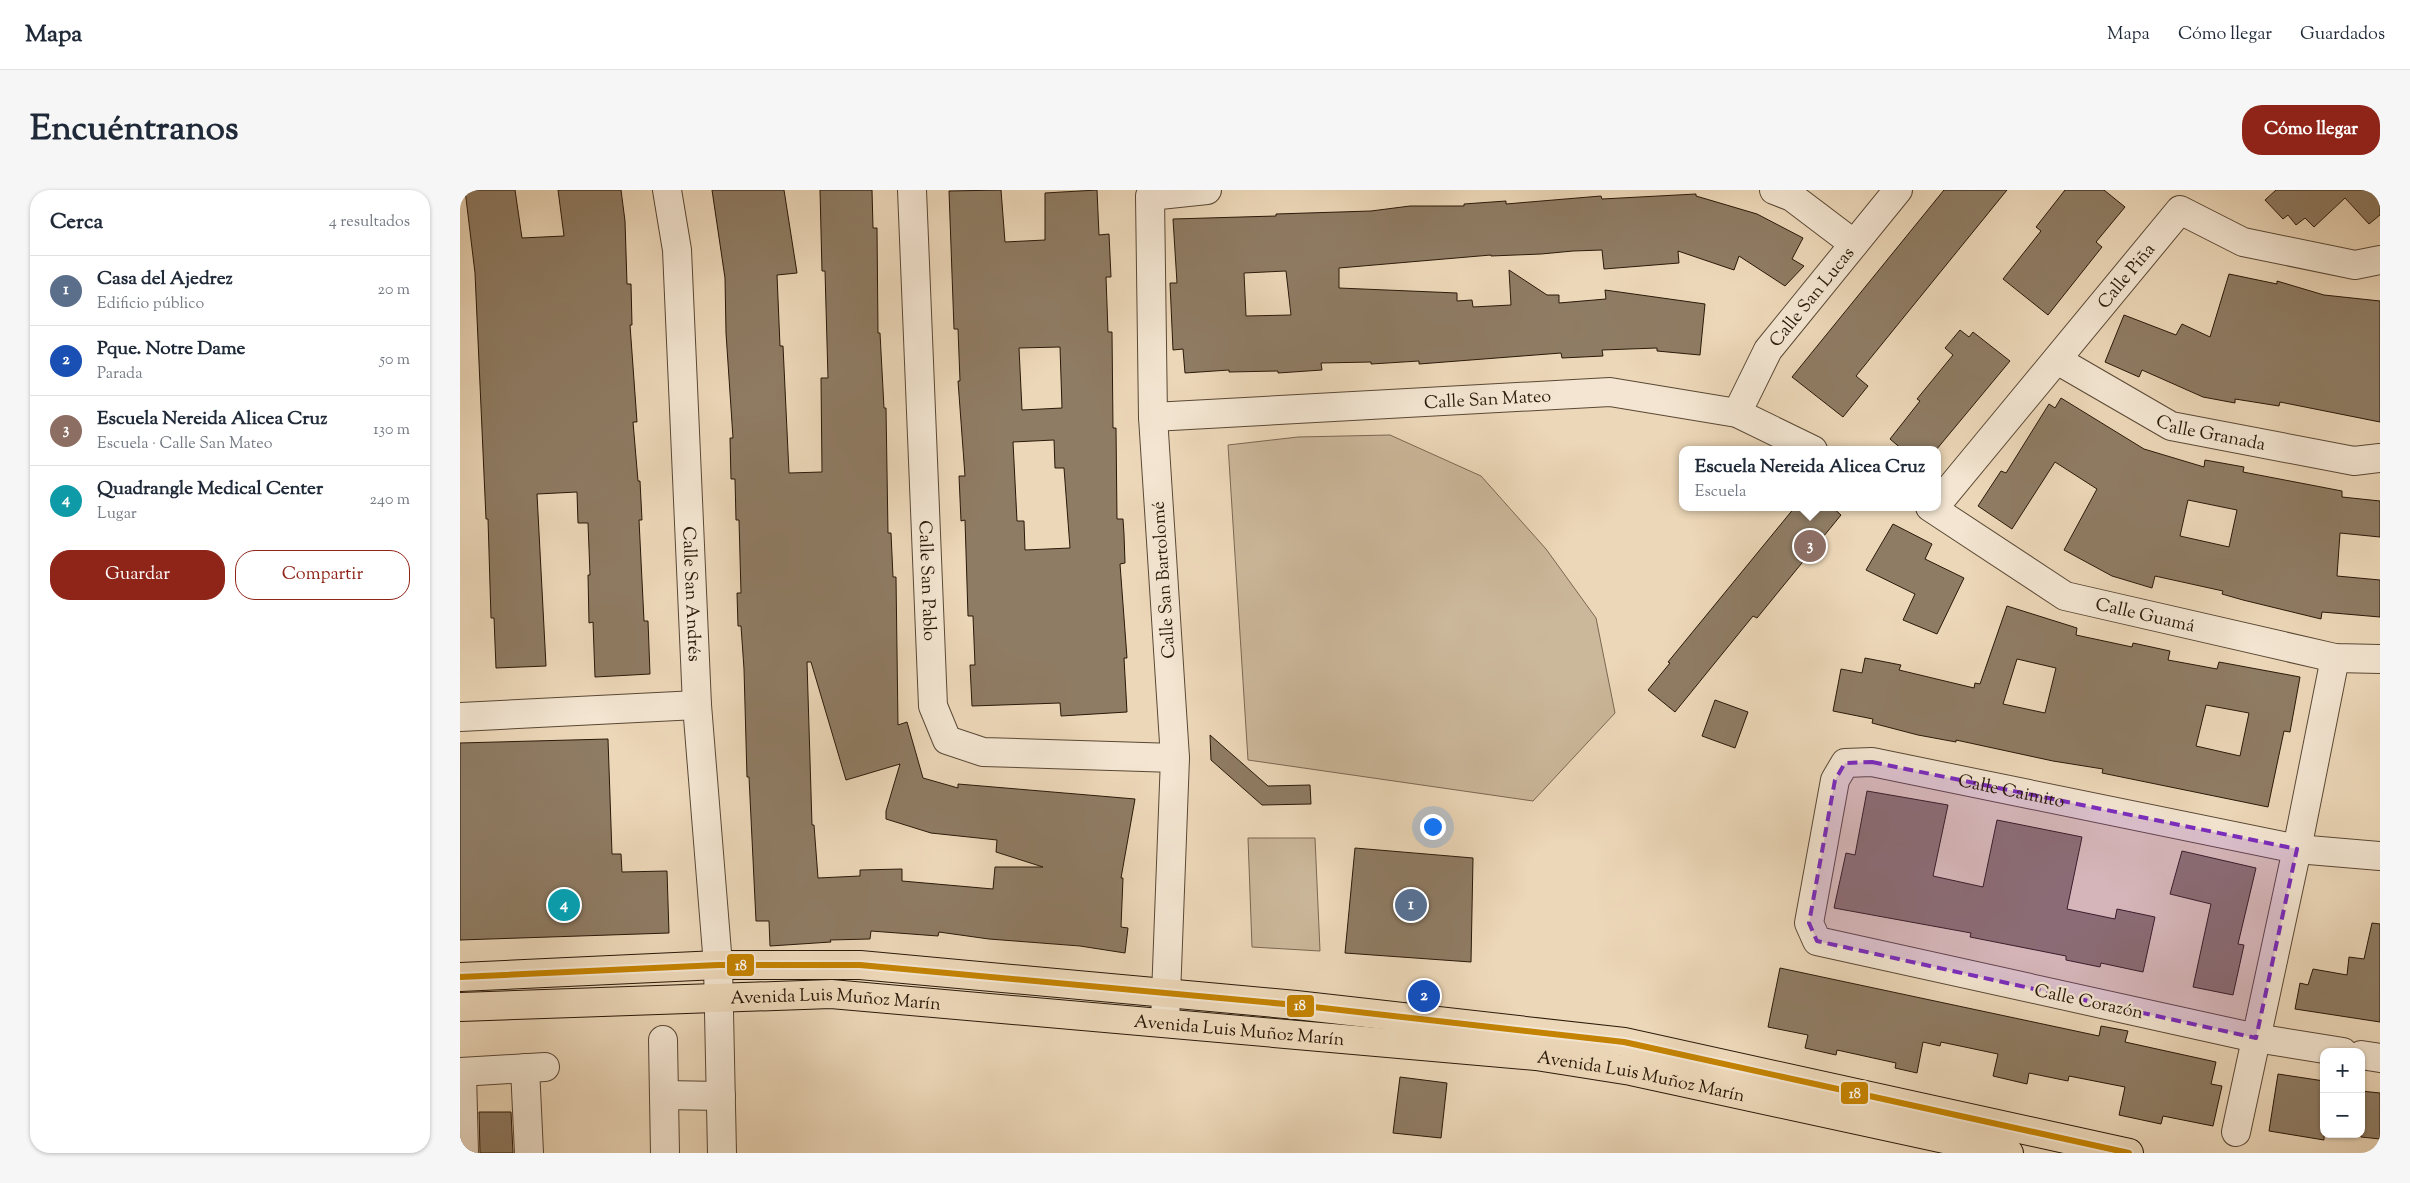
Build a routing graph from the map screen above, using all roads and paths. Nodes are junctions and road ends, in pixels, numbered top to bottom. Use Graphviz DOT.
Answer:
graph roads {
  1 [pos="667,190"];
  2 [pos="912,190"];
  3 [pos="1207,190"];
  4 [pos="1774,190"];
  5 [pos="1898,190"];
  6 [pos="1854,244"];
  7 [pos="2380,260"];
  8 [pos="2057,360"];
  9 [pos="1738,413"];
  10 [pos="1153,416"];
  11 [pos="1805,446"];
  12 [pos="2380,458"];
  13 [pos="1941,498"];
  14 [pos="1941,511"];
  15 [pos="2335,658"];
  16 [pos="2380,659"];
  17 [pos="697,705"];
  18 [pos="460,717"];
  19 [pos="1175,758"];
  20 [pos="2297,849"];
  21 [pos="2380,856"];
  22 [pos="1837,945"];
  23 [pos="718,965"];
  24 [pos="460,977"];
  25 [pos="1165,992"];
  26 [pos="720,998"];
  27 [pos="460,1007"];
  28 [pos="1165,1022"];
  29 [pos="2256,1038"];
  30 [pos="663,1040"];
  31 [pos="2320,1048"];
  32 [pos="1688,1056"];
  33 [pos="2365,1056"];
  34 [pos="2380,1058"];
  35 [pos="461,1072"];
  36 [pos="1684,1083"];
  37 [pos="664,1094"];
  38 [pos="721,1096"];
  39 [pos="1970,1132"];
  40 [pos="2236,1132"];
  41 [pos="464,1153"];
  42 [pos="529,1153"];
  43 [pos="665,1153"];
  44 [pos="722,1153"];
  45 [pos="2009,1153"];
  46 [pos="2129,1153"];
  1 -- 17 [label="street, Calle San Andrés"];
  2 -- 19 [label="street, Calle San Pablo"];
  3 -- 10 [label="street, Calle San Bartolomé"];
  4 -- 6 [label="street"];
  5 -- 6 [label="street, Calle San Lucas"];
  6 -- 9 [label="street, Calle San Lucas"];
  7 -- 8 [label="street, Calle Piña"];
  8 -- 12 [label="street, Calle Granada"];
  8 -- 13 [label="street, Calle Piña"];
  9 -- 10 [label="street, Calle San Mateo"];
  9 -- 11 [label="street, Calle San Mateo"];
  10 -- 19 [label="street, Calle San Bartolomé"];
  14 -- 15 [label="street, Calle Guamá"];
  15 -- 16 [label="street, Calle Guamá"];
  15 -- 20 [label="street"];
  17 -- 18 [label="street"];
  17 -- 23 [label="street, Calle San Andrés"];
  19 -- 25 [label="street, Calle San Bartolomé"];
  20 -- 21 [label="street, Calle Caimito"];
  20 -- 22 [label="street, Calle Caimito"];
  20 -- 29 [label="street"];
  22 -- 29 [label="street, Calle Corazón"];
  23 -- 24 [label="main road, Avenida Luis Muñoz Marín"];
  23 -- 25 [label="main road, Avenida Luis Muñoz Marín"];
  23 -- 26 [label="street, Calle San Andrés"];
  25 -- 28 [label="street, Calle San Bartolomé"];
  25 -- 32 [label="main road, Avenida Luis Muñoz Marín"];
  26 -- 27 [label="main road, Avenida Luis Muñoz Marín"];
  26 -- 28 [label="main road, Avenida Luis Muñoz Marín"];
  26 -- 38 [label="street, Calle San Andrés"];
  28 -- 36 [label="main road, Avenida Luis Muñoz Marín"];
  29 -- 31 [label="street, Calle Corazón"];
  29 -- 40 [label="street"];
  30 -- 37 [label="street"];
  32 -- 36 [label="main road"];
  32 -- 39 [label="main road, Avenida Luis Muñoz Marín"];
  33 -- 34 [label="street"];
  35 -- 41 [label="street"];
  35 -- 42 [label="street"];
  36 -- 39 [label="main road, Avenida Luis Muñoz Marín"];
  37 -- 38 [label="street"];
  37 -- 43 [label="street"];
  38 -- 44 [label="street, Calle San Andrés"];
  39 -- 45 [label="main road, Avenida Luis Muñoz Marín"];
  39 -- 46 [label="main road, Avenida Luis Muñoz Marín"];
}
